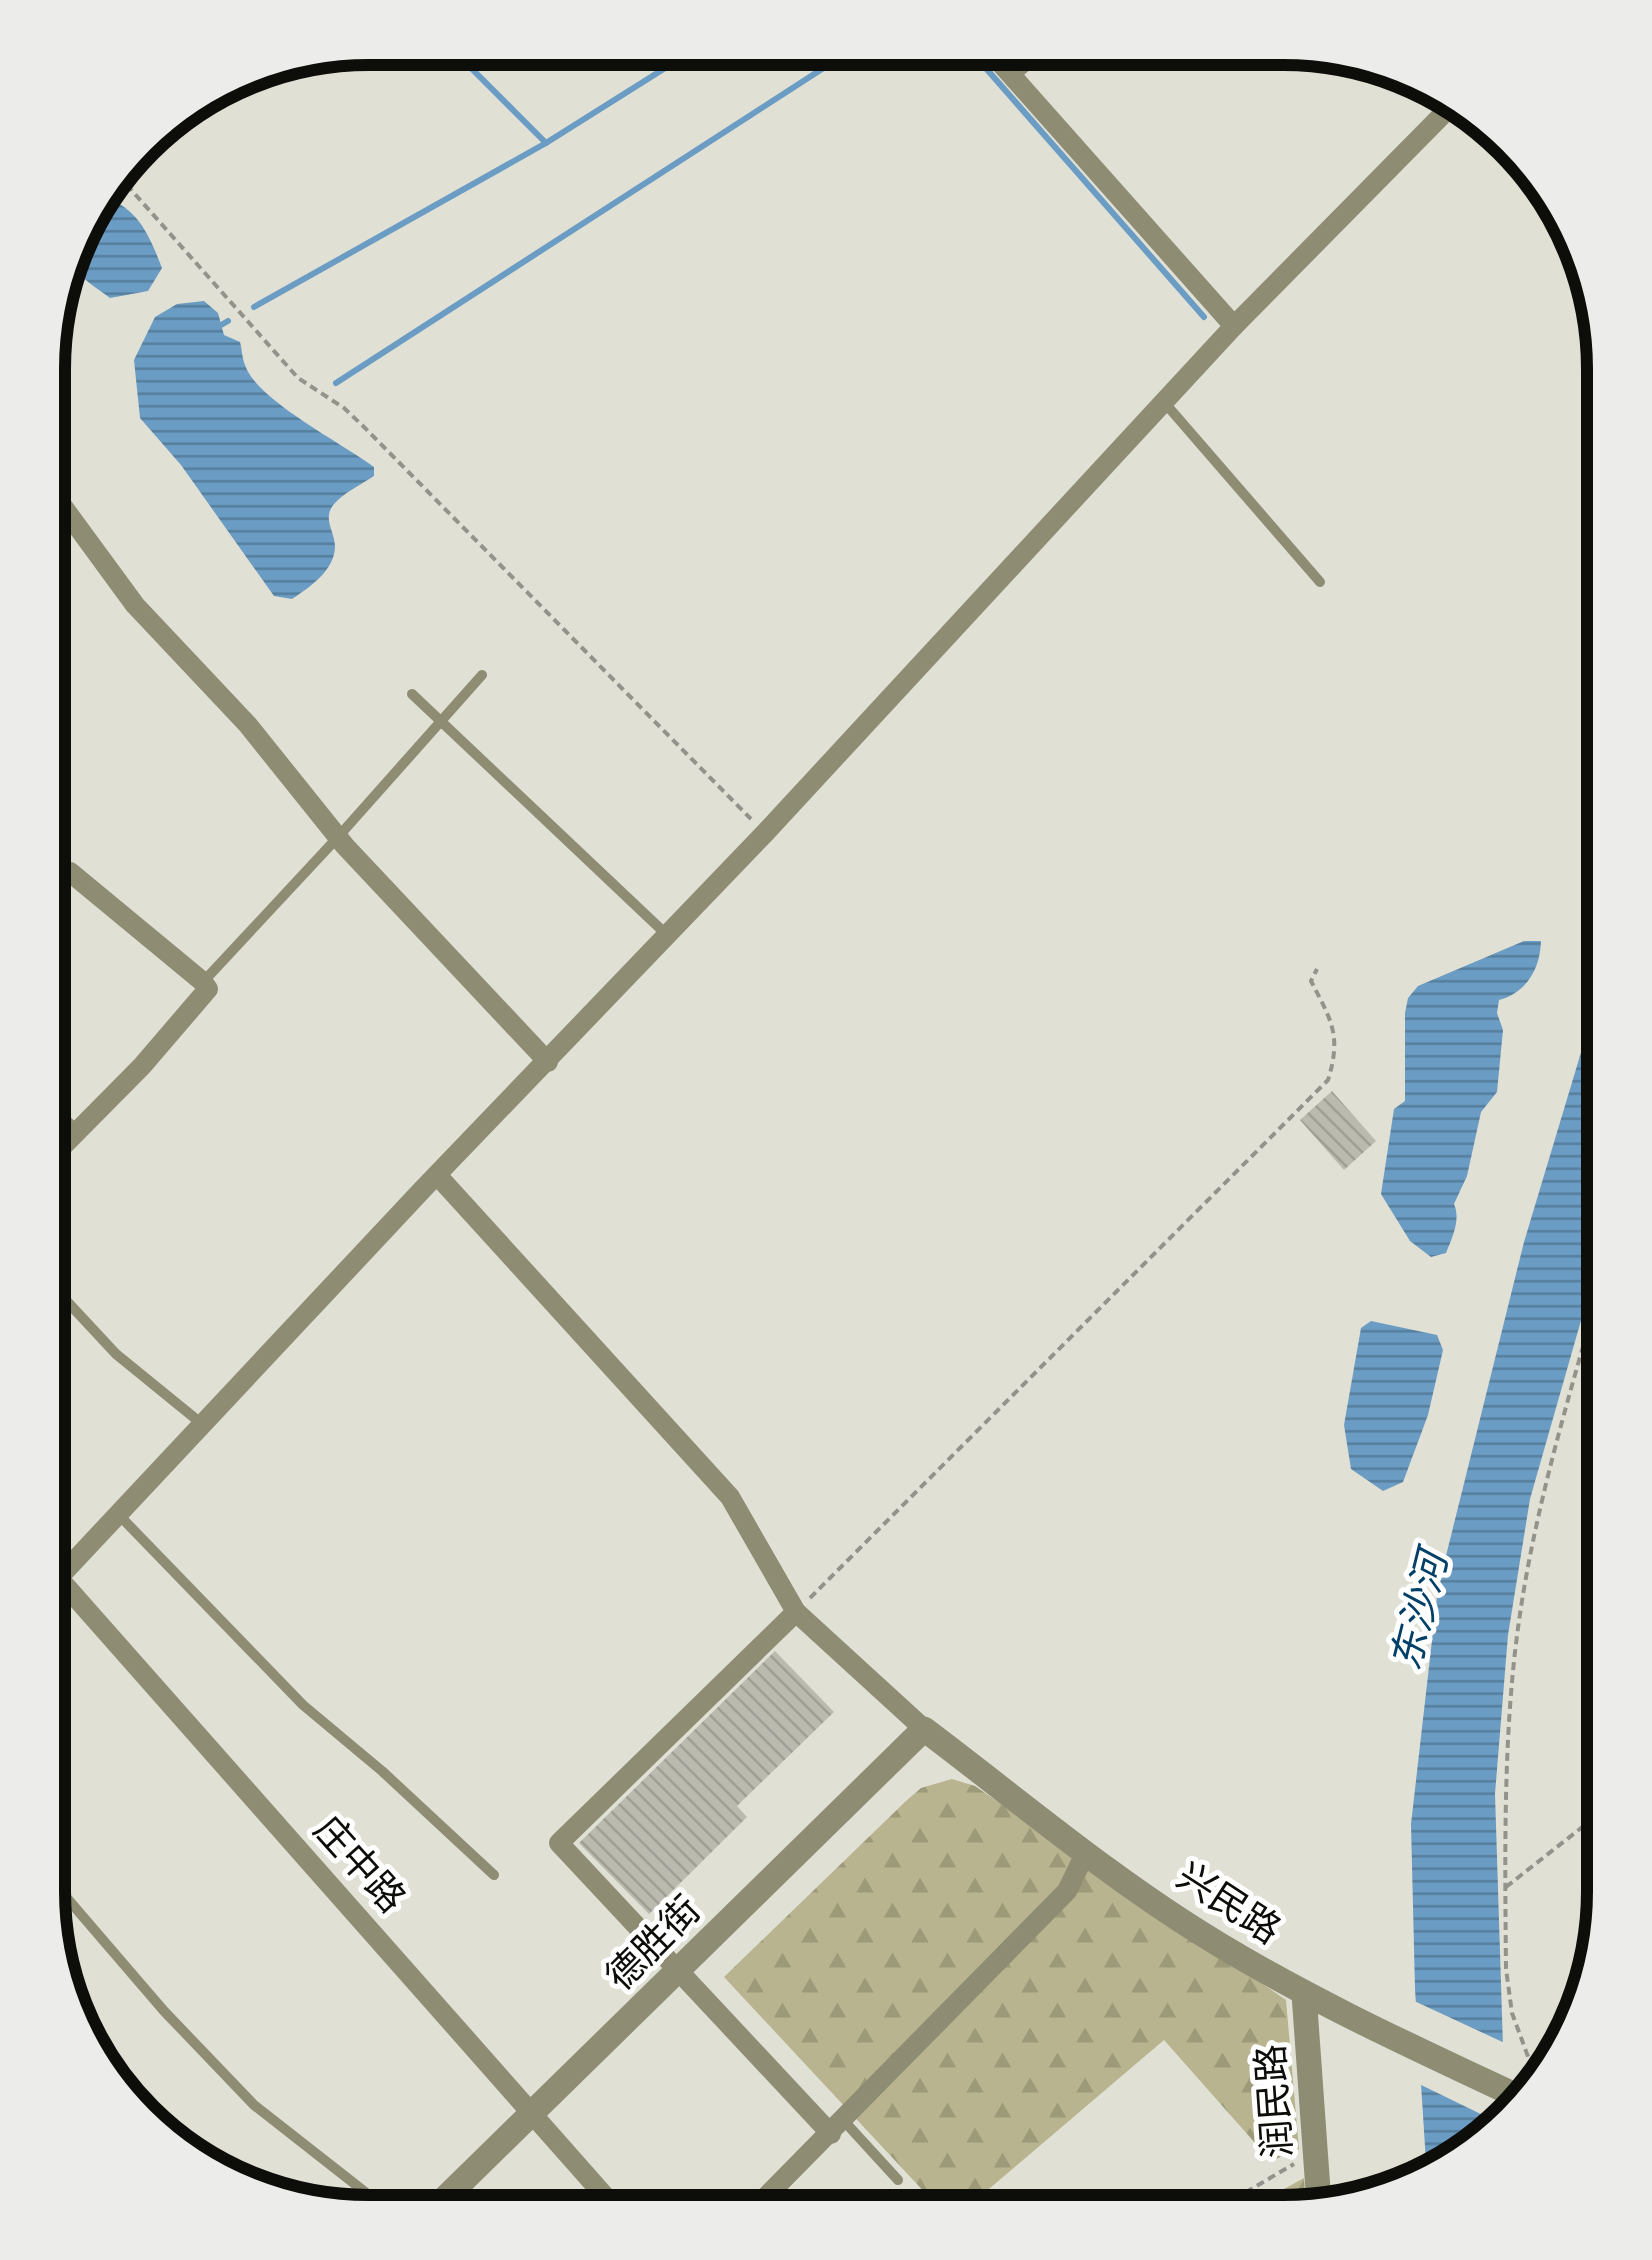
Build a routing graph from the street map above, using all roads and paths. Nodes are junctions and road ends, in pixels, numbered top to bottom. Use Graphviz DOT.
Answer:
graph roads {
  1 [pos="1002,65"];
  2 [pos="1028,65"];
  3 [pos="1013,78"];
  4 [pos="1445,112"];
  5 [pos="128,186"];
  6 [pos="1234,326"];
  7 [pos="1163,402"];
  8 [pos="65,509"];
  9 [pos="1320,582"];
  10 [pos="482,676"];
  11 [pos="412,694"];
  12 [pos="439,723"];
  13 [pos="765,834"];
  14 [pos="338,837"];
  15 [pos="65,873"];
  16 [pos="668,936"];
  17 [pos="1317,969"];
  18 [pos="204,982"];
  19 [pos="548,1062"];
  20 [pos="65,1126"];
  21 [pos="74,1134"];
  22 [pos="65,1143"];
  23 [pos="437,1174"];
  24 [pos="65,1299"];
  25 [pos="1586,1336"];
  26 [pos="202,1424"];
  27 [pos="118,1514"];
  28 [pos="65,1564"];
  29 [pos="65,1593"];
  30 [pos="796,1612"];
  31 [pos="924,1730"];
  32 [pos="1586,1824"];
  33 [pos="1086,1852"];
  34 [pos="494,1874"];
  35 [pos="1506,1887"];
  36 [pos="65,1893"];
  37 [pos="678,1971"];
  38 [pos="1304,1994"];
  39 [pos="1531,2066"];
  40 [pos="1509,2093"];
  41 [pos="533,2114"];
  42 [pos="837,2127"];
  43 [pos="1315,2152"];
  44 [pos="898,2180"];
  45 [pos="1318,2192"];
  46 [pos="369,2195"];
  47 [pos="449,2195"];
  48 [pos="605,2195"];
  49 [pos="768,2195"];
  50 [pos="1241,2195"];
  1 -- 3 [label="street"];
  2 -- 3 [label="lane"];
  3 -- 6 [label="street"];
  4 -- 6 [label="street"];
  5 -- 13 [label="path"];
  6 -- 7 [label="street"];
  7 -- 9 [label="lane"];
  7 -- 13 [label="street"];
  8 -- 14 [label="street"];
  10 -- 12 [label="lane"];
  11 -- 12 [label="lane"];
  12 -- 14 [label="lane"];
  12 -- 16 [label="lane"];
  13 -- 16 [label="street"];
  14 -- 18 [label="lane"];
  14 -- 19 [label="street"];
  15 -- 18 [label="street"];
  16 -- 19 [label="street"];
  17 -- 30 [label="path"];
  18 -- 21 [label="street"];
  19 -- 23 [label="street"];
  20 -- 21 [label="street"];
  21 -- 22 [label="street"];
  23 -- 26 [label="street"];
  23 -- 30 [label="street"];
  24 -- 26 [label="lane"];
  25 -- 35 [label="path"];
  26 -- 27 [label="street"];
  27 -- 28 [label="street"];
  27 -- 34 [label="lane"];
  29 -- 41 [label="street, 庄中路"];
  30 -- 31 [label="street"];
  30 -- 37 [label="street"];
  31 -- 33 [label="street, 兴民路"];
  31 -- 37 [label="street, 德胜街"];
  32 -- 35 [label="path"];
  33 -- 38 [label="street, 兴民路"];
  33 -- 42 [label="street"];
  35 -- 39 [label="path"];
  36 -- 46 [label="lane"];
  37 -- 41 [label="street, 德胜街"];
  37 -- 42 [label="street"];
  38 -- 40 [label="street, 兴民路"];
  38 -- 43 [label="street, 润民路"];
  41 -- 47 [label="street, 德胜街"];
  41 -- 48 [label="street, 庄中路"];
  42 -- 44 [label="lane"];
  42 -- 49 [label="street"];
  43 -- 45 [label="street, 润民路"];
  43 -- 50 [label="path"];
}
